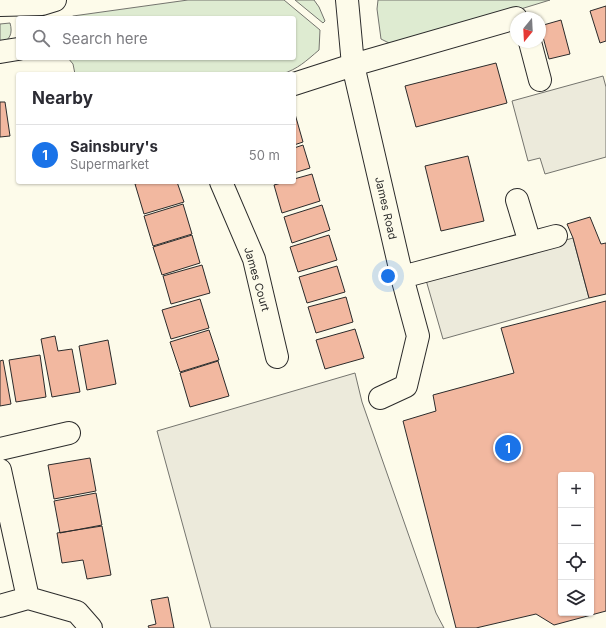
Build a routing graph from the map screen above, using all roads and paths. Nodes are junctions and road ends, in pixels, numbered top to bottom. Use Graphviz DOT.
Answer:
graph roads {
  1 [pos="347,0"];
  2 [pos="0,5"];
  3 [pos="47,7"];
  4 [pos="510,20"];
  5 [pos="532,48"];
  6 [pos="16,49"];
  7 [pos="0,52"];
  8 [pos="353,65"];
  9 [pos="540,80"];
  10 [pos="296,83"];
  11 [pos="222,184"];
  12 [pos="517,200"];
  13 [pos="556,236"];
  14 [pos="530,243"];
  15 [pos="402,277"];
  16 [pos="277,357"];
  17 [pos="380,398"];
  18 [pos="69,433"];
  19 [pos="0,449"];
  20 [pos="0,470"];
  21 [pos="28,598"];
  22 [pos="0,606"];
  23 [pos="91,628"];
  1 -- 8 [label="street, James Road"];
  2 -- 3 [label="street"];
  4 -- 8 [label="street"];
  5 -- 9 [label="street"];
  6 -- 7 [label="street"];
  8 -- 10 [label="street"];
  8 -- 15 [label="street, James Road"];
  11 -- 16 [label="street, James Court"];
  12 -- 14 [label="street"];
  13 -- 14 [label="street"];
  14 -- 15 [label="street"];
  15 -- 17 [label="street, James Road"];
  18 -- 19 [label="street"];
  20 -- 21 [label="street"];
  21 -- 22 [label="street"];
  21 -- 23 [label="street"];
}
